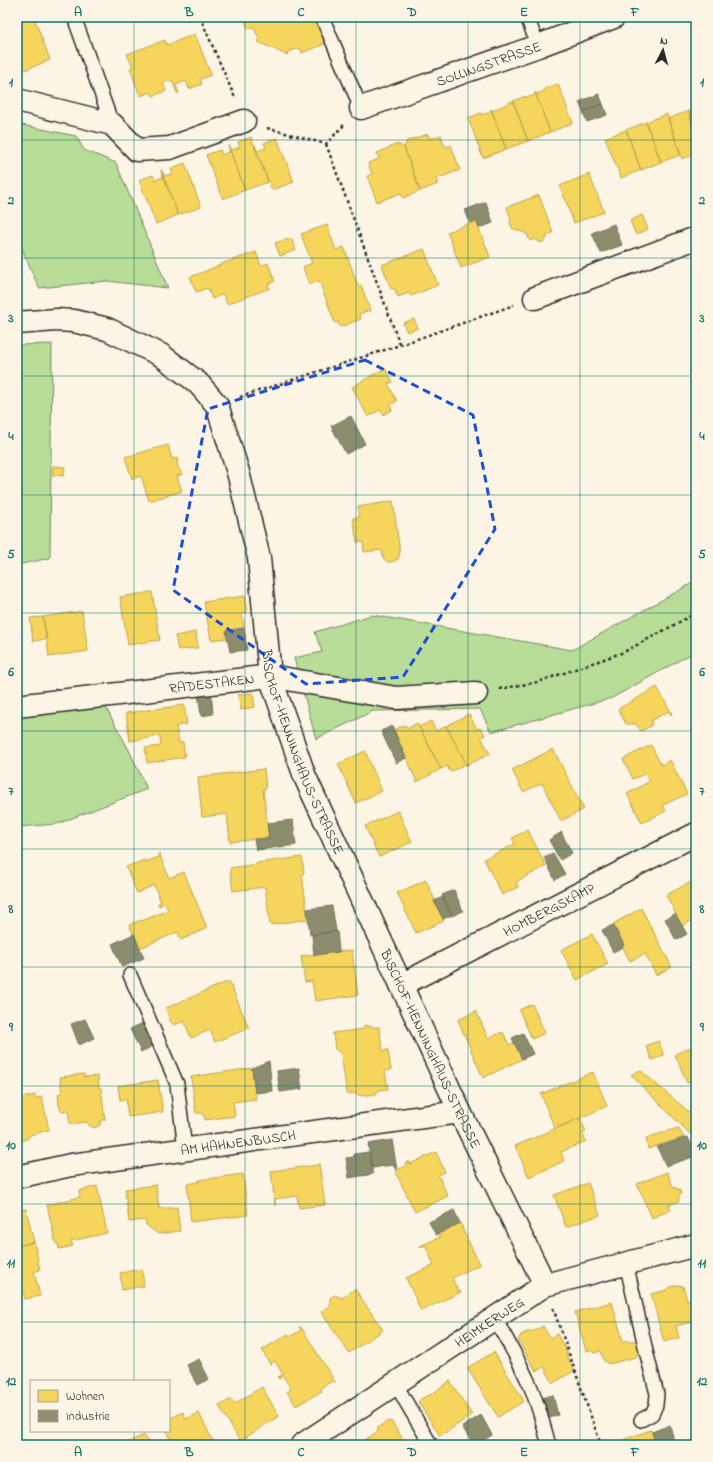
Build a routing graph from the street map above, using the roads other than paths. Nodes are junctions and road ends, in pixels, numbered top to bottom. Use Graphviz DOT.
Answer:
graph roads {
  1 [pos="74,17"];
  2 [pos="322,17"];
  3 [pos="527,17"];
  4 [pos="614,17"];
  5 [pos="538,46"];
  6 [pos="17,100"];
  7 [pos="361,108"];
  8 [pos="244,121"];
  9 [pos="112,124"];
  10 [pos="696,238"];
  11 [pos="535,298"];
  12 [pos="17,323"];
  13 [pos="270,676"];
  14 [pos="476,693"];
  15 [pos="17,706"];
  16 [pos="696,834"];
  17 [pos="130,975"];
  18 [pos="401,985"];
  19 [pos="460,1112"];
  20 [pos="185,1149"];
  21 [pos="17,1177"];
  22 [pos="696,1245"];
  23 [pos="626,1263"];
  24 [pos="545,1285"];
  25 [pos="494,1318"];
  26 [pos="395,1383"];
  27 [pos="641,1420"];
  28 [pos="302,1445"];
  29 [pos="431,1445"];
  30 [pos="549,1445"];
  1 -- 9 [label="lane"];
  2 -- 7 [label="lane"];
  3 -- 5 [label="lane"];
  4 -- 5 [label="street, SOLLINGSTRASSE"];
  5 -- 7 [label="street, SOLLINGSTRASSE"];
  6 -- 9 [label="street"];
  8 -- 9 [label="street"];
  10 -- 11 [label="street"];
  12 -- 13 [label="street, BISCHOF-HENNINGHAUS-STRASSE"];
  13 -- 14 [label="street, RADESTAKEN"];
  13 -- 15 [label="street, RADESTAKEN"];
  13 -- 18 [label="street, BISCHOF-HENNINGHAUS-STRASSE"];
  16 -- 18 [label="street, HOMBERGSKAMP"];
  17 -- 20 [label="lane"];
  18 -- 19 [label="street, BISCHOF-HENNINGHAUS-STRASSE"];
  19 -- 20 [label="street, AM HAHNENBUSCH"];
  19 -- 24 [label="street, BISCHOF-HENNINGHAUS-STRASSE"];
  20 -- 21 [label="street, AM HAHNENBUSCH"];
  22 -- 23 [label="street, HEIMKERWEG"];
  23 -- 24 [label="street, HEIMKERWEG"];
  23 -- 27 [label="lane"];
  24 -- 25 [label="street, HEIMKERWEG"];
  25 -- 26 [label="street, HEIMKERWEG"];
  25 -- 30 [label="lane"];
  26 -- 28 [label="street, HEIMKERWEG"];
  26 -- 29 [label="lane"];
}
